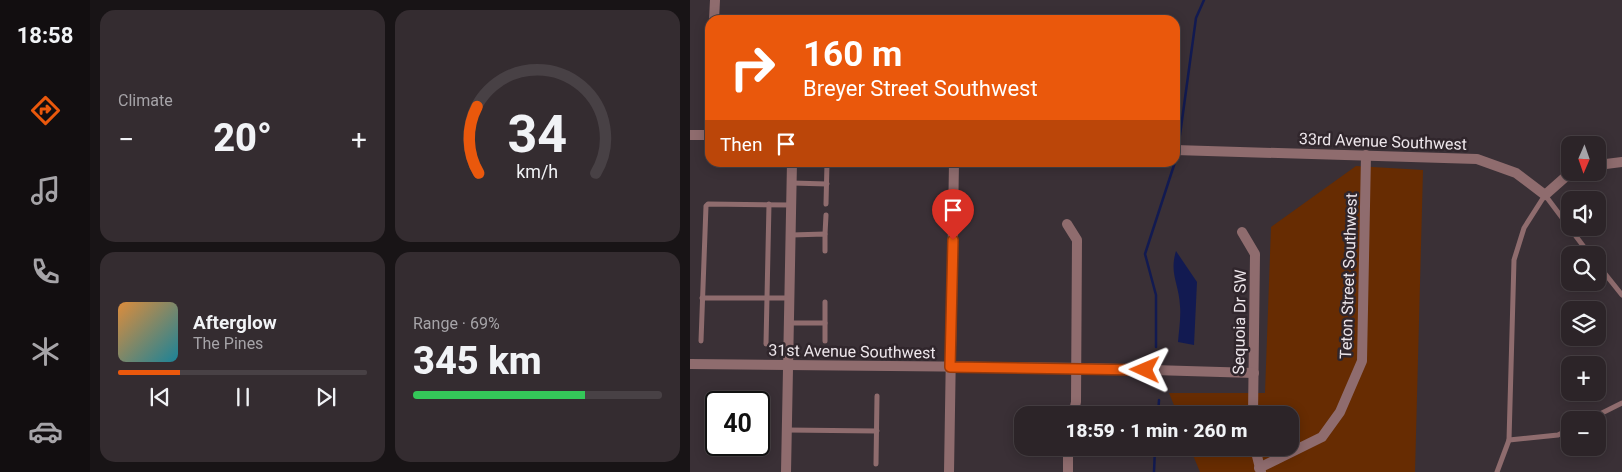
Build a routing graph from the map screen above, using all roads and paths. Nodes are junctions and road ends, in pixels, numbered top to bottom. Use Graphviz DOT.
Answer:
graph roads {
  1 [pos="715,0"];
  2 [pos="714,15"];
  3 [pos="690,135"];
  4 [pos="705,135"];
  5 [pos="1180,150"];
  6 [pos="1366,155"];
  7 [pos="1622,162"];
  8 [pos="1606,164"];
  9 [pos="792,167"];
  10 [pos="827,167"];
  11 [pos="954,167"];
  12 [pos="1561,181"];
  13 [pos="792,183"];
  14 [pos="827,184"];
  15 [pos="1545,196"];
  16 [pos="769,204"];
  17 [pos="791,204"];
  18 [pos="826,204"];
  19 [pos="826,215"];
  20 [pos="1067,224"];
  21 [pos="1242,232"];
  22 [pos="825,234"];
  23 [pos="790,235"];
  24 [pos="1583,246"];
  25 [pos="825,251"];
  26 [pos="1606,274"];
  27 [pos="1622,295"];
  28 [pos="702,298"];
  29 [pos="767,298"];
  30 [pos="789,298"];
  31 [pos="825,302"];
  32 [pos="789,323"];
  33 [pos="825,323"];
  34 [pos="701,341"];
  35 [pos="825,341"];
  36 [pos="766,344"];
  37 [pos="690,364"];
  38 [pos="788,365"];
  39 [pos="950,367"];
  40 [pos="1076,368"];
  41 [pos="1254,373"];
  42 [pos="877,396"];
  43 [pos="1622,403"];
  44 [pos="1075,406"];
  45 [pos="1253,406"];
  46 [pos="1606,411"];
  47 [pos="787,430"];
  48 [pos="877,431"];
  49 [pos="1561,434"];
  50 [pos="1509,440"];
  51 [pos="1068,456"];
  52 [pos="1256,456"];
  53 [pos="876,464"];
  54 [pos="1260,470"];
  55 [pos="786,472"];
  56 [pos="948,472"];
  57 [pos="1068,472"];
  58 [pos="1497,472"];
  1 -- 2 [label="street"];
  3 -- 4 [label="street"];
  5 -- 6 [label="street, 33rd Avenue Southwest"];
  6 -- 15 [label="street, 33rd Avenue Southwest"];
  6 -- 54 [label="street, Teton Street Southwest"];
  7 -- 8 [label="street"];
  9 -- 13 [label="street"];
  10 -- 14 [label="lane"];
  11 -- 39 [label="street"];
  12 -- 15 [label="street"];
  13 -- 14 [label="lane"];
  13 -- 17 [label="street"];
  14 -- 18 [label="lane"];
  15 -- 24 [label="lane"];
  15 -- 50 [label="lane"];
  16 -- 17 [label="lane"];
  16 -- 28 [label="lane"];
  16 -- 29 [label="lane"];
  17 -- 23 [label="street"];
  19 -- 22 [label="lane"];
  20 -- 40 [label="street"];
  21 -- 41 [label="street, Sequoia Dr SW"];
  22 -- 23 [label="lane"];
  22 -- 25 [label="lane"];
  23 -- 30 [label="street"];
  26 -- 27 [label="lane"];
  28 -- 29 [label="lane"];
  28 -- 34 [label="lane"];
  29 -- 30 [label="lane"];
  29 -- 36 [label="lane"];
  30 -- 32 [label="street"];
  31 -- 33 [label="lane"];
  32 -- 33 [label="lane"];
  32 -- 38 [label="street"];
  33 -- 35 [label="lane"];
  37 -- 38 [label="street, 31st Avenue Southwest"];
  38 -- 39 [label="street, 31st Avenue Southwest"];
  38 -- 47 [label="street"];
  39 -- 40 [label="street, 31st Avenue Southwest"];
  39 -- 56 [label="street"];
  40 -- 41 [label="street, 31st Avenue Southwest"];
  40 -- 44 [label="street"];
  41 -- 45 [label="street, Sequoia Dr SW"];
  42 -- 48 [label="lane"];
  43 -- 46 [label="lane"];
  47 -- 48 [label="lane"];
  47 -- 55 [label="street"];
  48 -- 53 [label="lane"];
  49 -- 50 [label="lane"];
  50 -- 58 [label="lane"];
  51 -- 57 [label="street"];
  52 -- 54 [label="street"];
}
